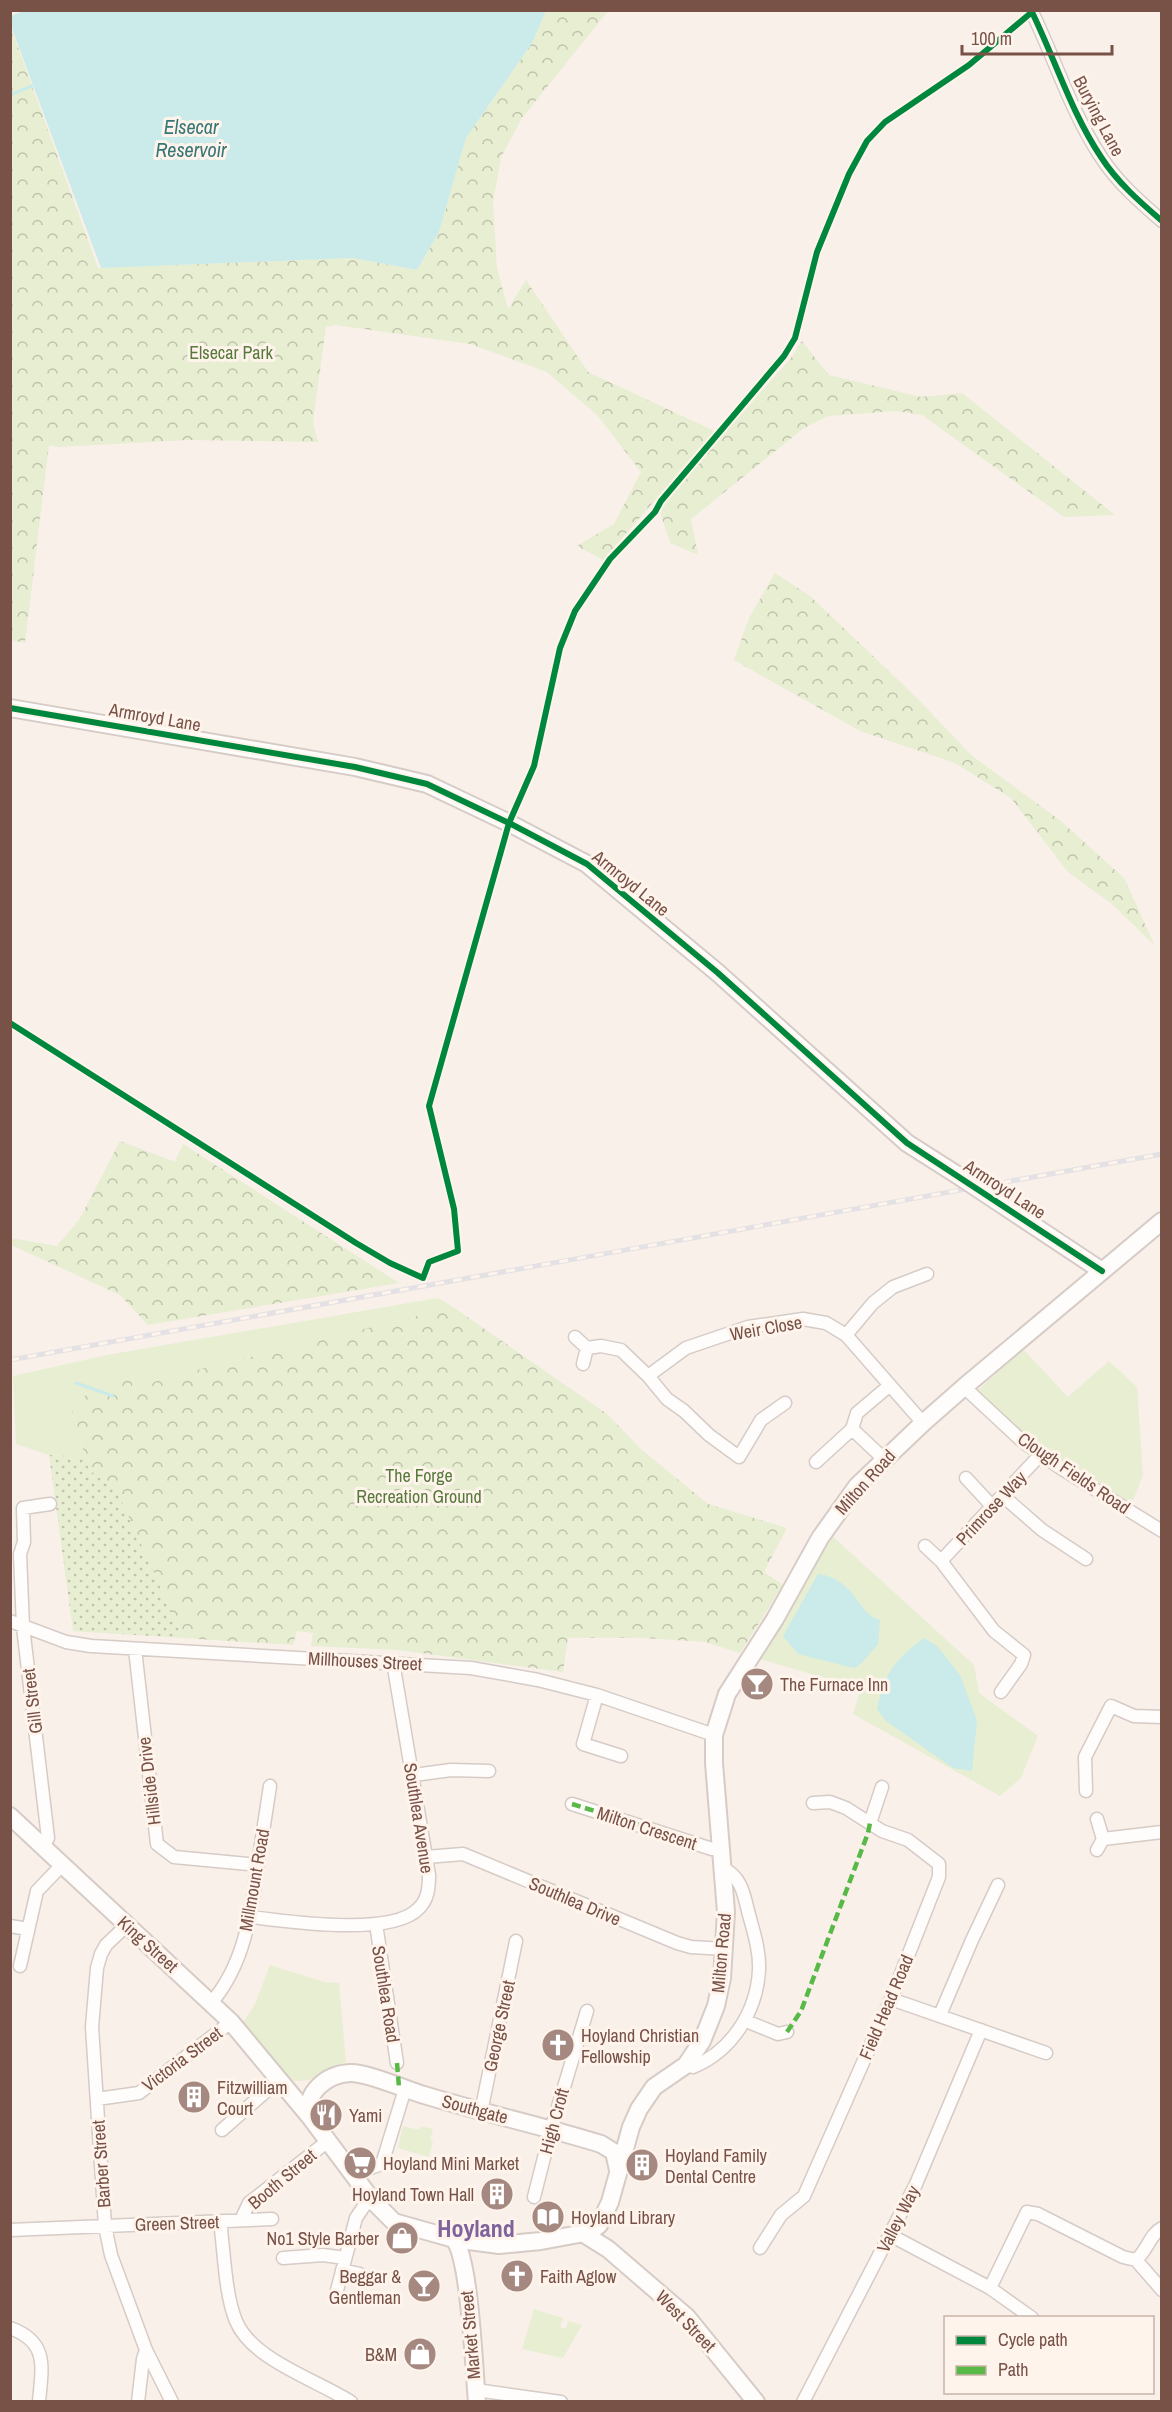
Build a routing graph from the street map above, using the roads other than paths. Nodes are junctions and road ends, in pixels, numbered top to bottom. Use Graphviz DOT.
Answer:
graph roads {
  1 [pos="1031,10"];
  2 [pos="1161,222"];
  3 [pos="10,708"];
  4 [pos="1161,1221"];
  5 [pos="1102,1271"];
  6 [pos="927,1274"];
  7 [pos="846,1335"];
  8 [pos="575,1337"];
  9 [pos="587,1348"];
  10 [pos="583,1364"];
  11 [pos="648,1376"];
  12 [pos="889,1386"];
  13 [pos="964,1386"];
  14 [pos="785,1403"];
  15 [pos="923,1423"];
  16 [pos="852,1429"];
  17 [pos="1041,1454"];
  18 [pos="884,1459"];
  19 [pos="816,1462"];
  20 [pos="966,1478"];
  21 [pos="1003,1496"];
  22 [pos="50,1504"];
  23 [pos="992,1506"];
  24 [pos="1161,1531"];
  25 [pos="925,1546"];
  26 [pos="1086,1559"];
  27 [pos="941,1562"];
  28 [pos="10,1621"];
  29 [pos="23,1627"];
  30 [pos="135,1649"];
  31 [pos="393,1662"];
  32 [pos="1001,1692"];
  33 [pos="597,1695"];
  34 [pos="1161,1717"];
  35 [pos="714,1735"];
  36 [pos="621,1756"];
  37 [pos="489,1771"];
  38 [pos="414,1775"];
  39 [pos="270,1786"];
  40 [pos="882,1787"];
  41 [pos="1086,1791"];
  42 [pos="813,1803"];
  43 [pos="572,1804"];
  44 [pos="10,1816"];
  45 [pos="1097,1819"];
  46 [pos="870,1823"];
  47 [pos="1161,1832"];
  48 [pos="43,1846"];
  49 [pos="722,1849"];
  50 [pos="426,1857"];
  51 [pos="62,1865"];
  52 [pos="258,1865"];
  53 [pos="724,1869"];
  54 [pos="998,1885"];
  55 [pos="252,1917"];
  56 [pos="376,1924"];
  57 [pos="127,1925"];
  58 [pos="10,1926"];
  59 [pos="28,1929"];
  60 [pos="516,1941"];
  61 [pos="724,1949"];
  62 [pos="20,1966"];
  63 [pos="891,1999"];
  64 [pos="212,2002"];
  65 [pos="587,2012"];
  66 [pos="940,2015"];
  67 [pos="746,2021"];
  68 [pos="231,2022"];
  69 [pos="981,2030"];
  70 [pos="787,2032"];
  71 [pos="1046,2053"];
  72 [pos="397,2063"];
  73 [pos="687,2065"];
  74 [pos="280,2079"];
  75 [pos="316,2088"];
  76 [pos="405,2089"];
  77 [pos="97,2099"];
  78 [pos="481,2112"];
  79 [pos="310,2117"];
  80 [pos="631,2127"];
  81 [pos="222,2130"];
  82 [pos="550,2130"];
  83 [pos="328,2141"];
  84 [pos="594,2142"];
  85 [pos="619,2172"];
  86 [pos="353,2174"];
  87 [pos="534,2197"];
  88 [pos="372,2200"];
  89 [pos="605,2215"];
  90 [pos="272,2219"];
  91 [pos="241,2220"];
  92 [pos="220,2221"];
  93 [pos="105,2226"];
  94 [pos="1161,2228"];
  95 [pos="10,2230"];
  96 [pos="584,2234"];
  97 [pos="890,2235"];
  98 [pos="454,2239"];
  99 [pos="499,2245"];
  100 [pos="760,2248"];
  101 [pos="608,2249"];
  102 [pos="284,2258"];
  103 [pos="1136,2260"];
  104 [pos="344,2264"];
  105 [pos="464,2269"];
  106 [pos="360,2274"];
  107 [pos="990,2288"];
  108 [pos="1161,2290"];
  109 [pos="336,2298"];
  110 [pos="1029,2316"];
  111 [pos="10,2328"];
  112 [pos="146,2350"];
  113 [pos="476,2396"];
  114 [pos="39,2402"];
  115 [pos="138,2402"];
  116 [pos="172,2402"];
  117 [pos="351,2402"];
  118 [pos="561,2402"];
  119 [pos="756,2402"];
  120 [pos="803,2402"];
  1 -- 2 [label="street, Burying Lane"];
  3 -- 5 [label="street, Armroyd Lane, bridge"];
  4 -- 5 [label="street, Milton Road"];
  5 -- 13 [label="street, Milton Road"];
  6 -- 7 [label="street"];
  7 -- 11 [label="street, Weir Close"];
  7 -- 12 [label="street, Weir Close"];
  8 -- 9 [label="street"];
  9 -- 10 [label="street"];
  9 -- 11 [label="street"];
  11 -- 14 [label="street"];
  12 -- 15 [label="street, Weir Close"];
  12 -- 16 [label="street"];
  13 -- 15 [label="street, Milton Road"];
  13 -- 17 [label="street, Clough Fields Road"];
  15 -- 18 [label="street, Milton Road"];
  16 -- 18 [label="street"];
  16 -- 19 [label="street"];
  17 -- 21 [label="street, Primrose Way"];
  17 -- 24 [label="street, Clough Fields Road"];
  18 -- 35 [label="street, Milton Road"];
  20 -- 23 [label="street"];
  21 -- 23 [label="street, Primrose Way"];
  21 -- 26 [label="street"];
  22 -- 29 [label="street, Gill Street"];
  23 -- 27 [label="street, Primrose Way"];
  25 -- 27 [label="street, Primrose Way"];
  27 -- 32 [label="street, Primrose Way"];
  28 -- 29 [label="street, Millhouses Street"];
  29 -- 30 [label="street, Millhouses Street"];
  29 -- 48 [label="street, Gill Street"];
  30 -- 31 [label="street, Millhouses Street"];
  30 -- 52 [label="street, Hillside Drive"];
  31 -- 33 [label="street, Millhouses Street"];
  31 -- 38 [label="street, Southlea Avenue"];
  33 -- 35 [label="street, Millhouses Street"];
  33 -- 36 [label="street"];
  34 -- 41 [label="street"];
  35 -- 49 [label="street, Milton Road"];
  37 -- 38 [label="street"];
  38 -- 50 [label="street, Southlea Avenue"];
  39 -- 52 [label="street, Millmount Road"];
  40 -- 46 [label="street"];
  42 -- 46 [label="street, Field Head Road"];
  43 -- 49 [label="street, Milton Crescent"];
  44 -- 48 [label="street, King Street"];
  45 -- 47 [label="street"];
  46 -- 63 [label="street, Field Head Road"];
  48 -- 51 [label="street, King Street"];
  49 -- 53 [label="street, Milton Road"];
  50 -- 56 [label="street, Southlea Avenue"];
  50 -- 61 [label="street, Southlea Drive"];
  51 -- 57 [label="street, King Street"];
  51 -- 59 [label="street"];
  52 -- 55 [label="street, Millmount Road"];
  53 -- 61 [label="street, Milton Road"];
  53 -- 67 [label="street, Milton Road"];
  54 -- 66 [label="street"];
  55 -- 56 [label="street, Southlea Avenue"];
  55 -- 64 [label="street, Millmount Road"];
  56 -- 72 [label="street, Southlea Road"];
  57 -- 64 [label="street, King Street"];
  57 -- 77 [label="street, Barber Street"];
  58 -- 59 [label="street"];
  59 -- 62 [label="street"];
  60 -- 78 [label="street, George Street"];
  61 -- 73 [label="street, Milton Road"];
  63 -- 66 [label="street"];
  63 -- 100 [label="street, Field Head Road"];
  64 -- 68 [label="street, King Street"];
  65 -- 82 [label="street, High Croft"];
  66 -- 69 [label="street"];
  67 -- 70 [label="street"];
  67 -- 73 [label="street, Milton Road"];
  68 -- 74 [label="street, King Street"];
  68 -- 77 [label="street, Victoria Street"];
  69 -- 71 [label="street"];
  69 -- 97 [label="street, Valley Way"];
  73 -- 80 [label="street, Milton Road"];
  74 -- 75 [label="street"];
  74 -- 79 [label="street, King Street"];
  74 -- 81 [label="street"];
  75 -- 76 [label="street, Southgate"];
  75 -- 79 [label="street"];
  76 -- 78 [label="street, Southgate"];
  76 -- 86 [label="street"];
  77 -- 93 [label="street, Barber Street"];
  78 -- 82 [label="street, Southgate"];
  79 -- 83 [label="street, King Street"];
  80 -- 84 [label="street"];
  80 -- 85 [label="street, Milton Road"];
  82 -- 84 [label="street, Southgate"];
  82 -- 87 [label="street, High Croft"];
  83 -- 86 [label="street, King Street"];
  83 -- 91 [label="street, Booth Street"];
  84 -- 85 [label="street, Southgate"];
  85 -- 89 [label="street, Milton Road"];
  86 -- 88 [label="street, King Street"];
  88 -- 98 [label="street, King Street"];
  88 -- 104 [label="street"];
  89 -- 96 [label="street"];
  89 -- 101 [label="street"];
  90 -- 91 [label="street, Green Street"];
  91 -- 92 [label="street, Green Street"];
  92 -- 93 [label="street, Green Street"];
  92 -- 117 [label="street"];
  93 -- 95 [label="street, Green Street"];
  93 -- 112 [label="street, Barber Street"];
  94 -- 103 [label="street"];
  96 -- 99 [label="street"];
  96 -- 101 [label="street, West Street"];
  97 -- 107 [label="street"];
  97 -- 120 [label="street, Valley Way"];
  98 -- 99 [label="street, King Street"];
  98 -- 105 [label="street, Market Street"];
  99 -- 105 [label="street, Market Street"];
  101 -- 119 [label="street, West Street"];
  102 -- 104 [label="street"];
  103 -- 107 [label="street"];
  103 -- 108 [label="street"];
  104 -- 106 [label="street"];
  104 -- 109 [label="street"];
  105 -- 113 [label="street, Market Street"];
  107 -- 110 [label="street"];
  111 -- 114 [label="street"];
  112 -- 115 [label="street"];
  112 -- 116 [label="street, Barber Street"];
  113 -- 118 [label="street"];
}
